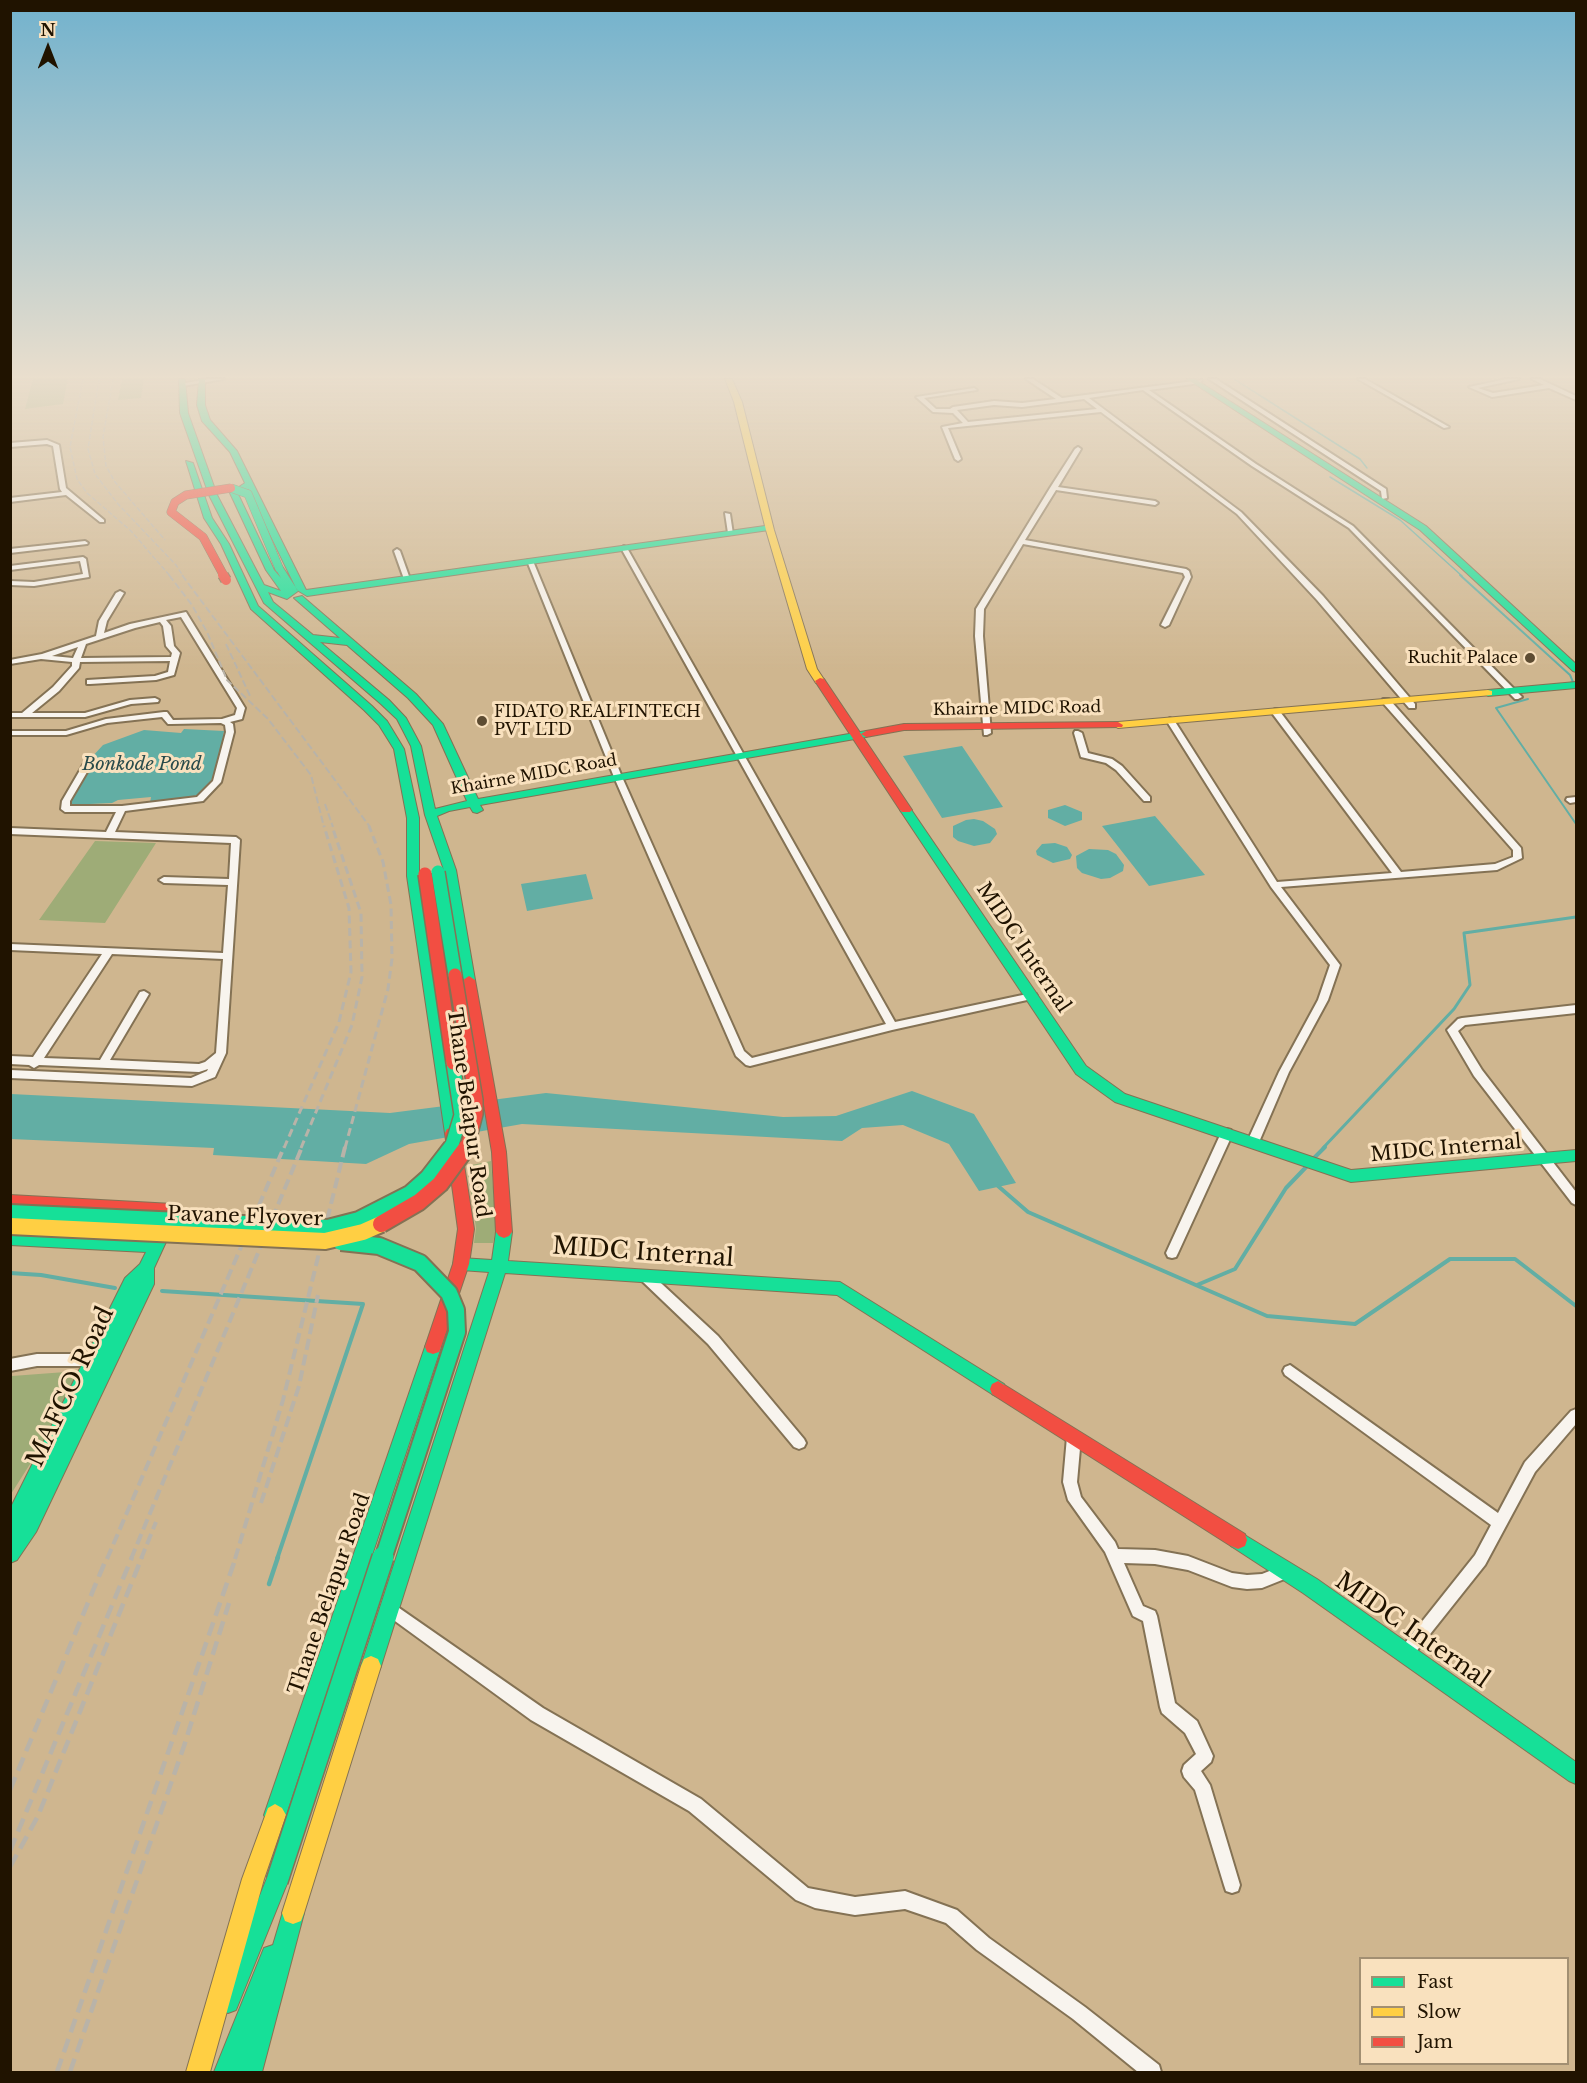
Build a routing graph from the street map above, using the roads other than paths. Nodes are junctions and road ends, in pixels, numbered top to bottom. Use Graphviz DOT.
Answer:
graph roads {
  1 [pos="60,476"];
  2 [pos="194,476"];
  3 [pos="206,476"];
  4 [pos="244,476"];
  5 [pos="756,476"];
  6 [pos="1061,476"];
  7 [pos="1191,476"];
  8 [pos="1272,476"];
  9 [pos="1345,476"];
  10 [pos="1350,476"];
  11 [pos="1053,488"];
  12 [pos="66,493"];
  13 [pos="10,500"];
  14 [pos="1155,503"];
  15 [pos="727,514"];
  16 [pos="102,521"];
  17 [pos="769,527"];
  18 [pos="730,533"];
  19 [pos="1023,542"];
  20 [pos="85,543"];
  21 [pos="624,548"];
  22 [pos="10,551"];
  23 [pos="398,551"];
  24 [pos="530,561"];
  25 [pos="10,568"];
  26 [pos="407,579"];
  27 [pos="10,583"];
  28 [pos="262,586"];
  29 [pos="120,593"];
  30 [pos="295,594"];
  31 [pos="251,600"];
  32 [pos="282,614"];
  33 [pos="161,619"];
  34 [pos="1165,625"];
  35 [pos="99,637"];
  36 [pos="310,638"];
  37 [pos="350,642"];
  38 [pos="82,643"];
  39 [pos="43,656"];
  40 [pos="175,659"];
  41 [pos="73,660"];
  42 [pos="1576,660"];
  43 [pos="10,662"];
  44 [pos="1576,669"];
  45 [pos="160,677"];
  46 [pos="90,681"];
  47 [pos="1576,685"];
  48 [pos="1576,691"];
  49 [pos="1515,694"];
  50 [pos="155,700"];
  51 [pos="1409,703"];
  52 [pos="1389,705"];
  53 [pos="1278,714"];
  54 [pos="10,715"];
  55 [pos="24,715"];
  56 [pos="153,715"];
  57 [pos="222,721"];
  58 [pos="1172,723"];
  59 [pos="987,729"];
  60 [pos="1078,732"];
  61 [pos="10,733"];
  62 [pos="860,738"];
  63 [pos="742,759"];
  64 [pos="86,767"];
  65 [pos="620,781"];
  66 [pos="1147,799"];
  67 [pos="475,806"];
  68 [pos="122,809"];
  69 [pos="431,815"];
  70 [pos="413,818"];
  71 [pos="10,831"];
  72 [pos="109,835"];
  73 [pos="432,873"];
  74 [pos="1398,874"];
  75 [pos="164,880"];
  76 [pos="233,882"];
  77 [pos="1274,885"];
  78 [pos="11,948"];
  79 [pos="109,951"];
  80 [pos="228,956"];
  81 [pos="144,994"];
  82 [pos="1032,996"];
  83 [pos="1576,1009"];
  84 [pos="892,1026"];
  85 [pos="221,1053"];
  86 [pos="10,1060"];
  87 [pos="37,1061"];
  88 [pos="103,1064"];
  89 [pos="10,1074"];
  90 [pos="28,1075"];
  91 [pos="1227,1133"];
  92 [pos="1253,1142"];
  93 [pos="1576,1156"];
  94 [pos="1546,1160"];
  95 [pos="1576,1200"];
  96 [pos="10,1202"];
  97 [pos="10,1213"];
  98 [pos="10,1226"];
  99 [pos="10,1239"];
  100 [pos="325,1241"];
  101 [pos="156,1246"];
  102 [pos="1172,1253"];
  103 [pos="461,1264"];
  104 [pos="499,1267"];
  105 [pos="146,1268"];
  106 [pos="645,1276"];
  107 [pos="93,1360"];
  108 [pos="10,1365"];
  109 [pos="1290,1371"];
  110 [pos="1576,1415"];
  111 [pos="1074,1437"];
  112 [pos="799,1443"];
  113 [pos="1500,1523"];
  114 [pos="10,1529"];
  115 [pos="10,1554"];
  116 [pos="1114,1556"];
  117 [pos="1287,1571"];
  118 [pos="389,1608"];
  119 [pos="1406,1653"];
  120 [pos="1576,1774"];
  121 [pos="302,1882"];
  122 [pos="1232,1885"];
  123 [pos="199,2073"];
  124 [pos="226,2073"];
  125 [pos="250,2073"];
  126 [pos="1152,2073"];
  1 -- 12 [label="street"];
  2 -- 31 [label="main road, Thane Belapur Road"];
  3 -- 28 [label="main road, Thane Belapur Road"];
  4 -- 30 [label="main road"];
  5 -- 17 [label="main road, MIDC Internal"];
  6 -- 11 [label="street"];
  7 -- 51 [label="street"];
  8 -- 49 [label="street"];
  9 -- 44 [label="main road"];
  10 -- 42 [label="main road"];
  11 -- 14 [label="street"];
  11 -- 19 [label="street"];
  12 -- 13 [label="street"];
  12 -- 16 [label="street"];
  15 -- 18 [label="street"];
  17 -- 18 [label="main road"];
  17 -- 62 [label="main road, MIDC Internal"];
  18 -- 21 [label="main road"];
  19 -- 34 [label="street"];
  19 -- 59 [label="street"];
  20 -- 22 [label="street"];
  21 -- 24 [label="main road"];
  21 -- 63 [label="street"];
  23 -- 26 [label="street"];
  24 -- 26 [label="main road"];
  24 -- 65 [label="street"];
  25 -- 27 [label="street"];
  26 -- 30 [label="main road"];
  28 -- 30 [label="main road"];
  28 -- 32 [label="main road, Thane Belapur Road"];
  29 -- 35 [label="street"];
  30 -- 31 [label="main road, bridge"];
  30 -- 32 [label="main road"];
  30 -- 37 [label="main road"];
  31 -- 70 [label="main road, Thane Belapur Road"];
  32 -- 36 [label="main road, Thane Belapur Road"];
  33 -- 35 [label="street"];
  33 -- 40 [label="street"];
  33 -- 57 [label="street"];
  35 -- 38 [label="street"];
  36 -- 37 [label="main road"];
  36 -- 69 [label="main road, Thane Belapur Road"];
  37 -- 67 [label="main road"];
  38 -- 39 [label="street"];
  38 -- 41 [label="street"];
  39 -- 41 [label="street"];
  39 -- 43 [label="street"];
  40 -- 41 [label="street"];
  40 -- 45 [label="street"];
  41 -- 55 [label="street"];
  45 -- 46 [label="street"];
  45 -- 50 [label="street"];
  47 -- 49 [label="main road, Khairne MIDC Road"];
  48 -- 49 [label="main road, Khairne MIDC Road"];
  49 -- 51 [label="main road, Khairne MIDC Road"];
  50 -- 55 [label="street"];
  50 -- 56 [label="street"];
  51 -- 52 [label="main road, Khairne MIDC Road"];
  52 -- 53 [label="main road, Khairne MIDC Road"];
  52 -- 74 [label="street"];
  53 -- 58 [label="main road, Khairne MIDC Road"];
  53 -- 74 [label="street"];
  54 -- 55 [label="street"];
  56 -- 57 [label="street"];
  56 -- 61 [label="street"];
  57 -- 68 [label="street"];
  58 -- 59 [label="main road, Khairne MIDC Road"];
  58 -- 60 [label="main road, Khairne MIDC Road"];
  58 -- 77 [label="street"];
  59 -- 60 [label="main road, Khairne MIDC Road"];
  59 -- 62 [label="main road, Khairne MIDC Road"];
  60 -- 66 [label="street"];
  62 -- 63 [label="main road, Khairne MIDC Road"];
  62 -- 82 [label="main road, MIDC Internal"];
  63 -- 65 [label="main road, Khairne MIDC Road"];
  63 -- 84 [label="street"];
  64 -- 68 [label="street"];
  65 -- 67 [label="main road, Khairne MIDC Road"];
  65 -- 84 [label="street"];
  67 -- 69 [label="main road, Khairne MIDC Road"];
  68 -- 72 [label="street"];
  69 -- 73 [label="main road, Pavane Flyover"];
  69 -- 104 [label="main road, Thane Belapur Road"];
  70 -- 73 [label="main road, Pavane Flyover"];
  70 -- 103 [label="main road, Thane Belapur Road"];
  71 -- 72 [label="street"];
  72 -- 76 [label="street"];
  73 -- 97 [label="main road, Pavane Flyover, bridge"];
  73 -- 100 [label="main road, Pavane Flyover, bridge"];
  74 -- 77 [label="street"];
  75 -- 76 [label="street"];
  76 -- 80 [label="street"];
  77 -- 92 [label="street"];
  78 -- 79 [label="street"];
  79 -- 80 [label="street"];
  79 -- 87 [label="street"];
  80 -- 85 [label="street"];
  81 -- 88 [label="street"];
  82 -- 84 [label="street"];
  82 -- 91 [label="main road, MIDC Internal"];
  83 -- 94 [label="street"];
  85 -- 88 [label="street"];
  85 -- 90 [label="street"];
  86 -- 87 [label="street"];
  87 -- 88 [label="street"];
  87 -- 90 [label="street"];
  89 -- 90 [label="street"];
  91 -- 92 [label="main road, MIDC Internal"];
  91 -- 102 [label="street"];
  92 -- 94 [label="main road, MIDC Internal"];
  93 -- 94 [label="main road, MIDC Internal"];
  94 -- 95 [label="street"];
  96 -- 101 [label="main road, MAFCO Road"];
  98 -- 100 [label="main road, Pavane Flyover, bridge"];
  99 -- 101 [label="main road"];
  100 -- 123 [label="main road, bridge"];
  101 -- 105 [label="main road, MAFCO Road"];
  103 -- 104 [label="main road, MIDC Internal"];
  103 -- 123 [label="main road, Thane Belapur Road"];
  104 -- 106 [label="main road, MIDC Internal"];
  104 -- 118 [label="main road, Thane Belapur Road"];
  105 -- 107 [label="main road, MAFCO Road"];
  105 -- 115 [label="main road, MAFCO Road"];
  106 -- 111 [label="main road, MIDC Internal"];
  106 -- 112 [label="street"];
  107 -- 108 [label="street"];
  107 -- 114 [label="main road, MAFCO Road"];
  109 -- 113 [label="street"];
  110 -- 113 [label="street"];
  111 -- 116 [label="street"];
  111 -- 117 [label="main road, MIDC Internal"];
  113 -- 119 [label="street"];
  116 -- 117 [label="street"];
  116 -- 122 [label="street"];
  117 -- 119 [label="main road, MIDC Internal"];
  118 -- 121 [label="main road, Thane Belapur Road"];
  118 -- 126 [label="street"];
  119 -- 120 [label="main road, MIDC Internal"];
  121 -- 124 [label="main road"];
  121 -- 125 [label="main road"];
}
